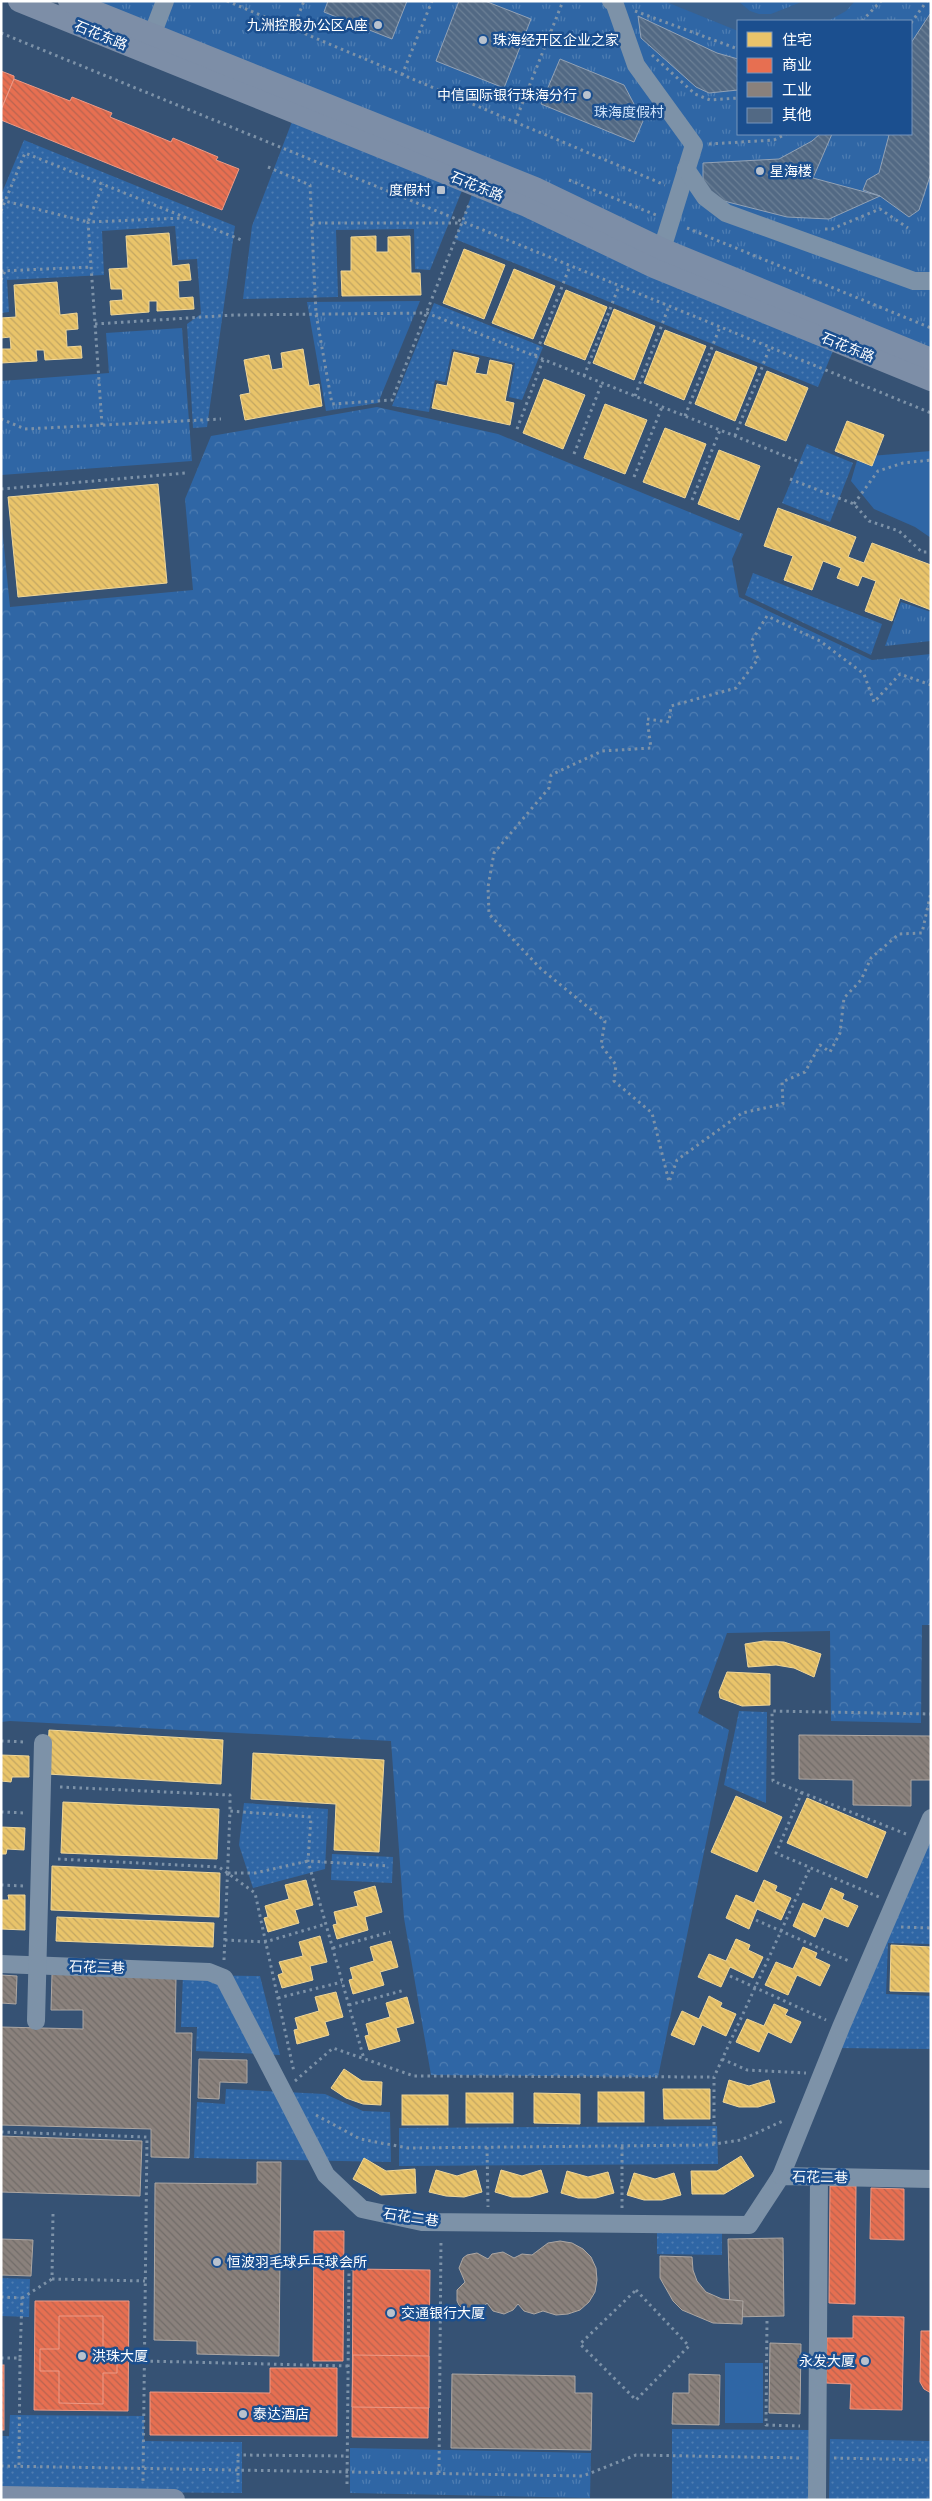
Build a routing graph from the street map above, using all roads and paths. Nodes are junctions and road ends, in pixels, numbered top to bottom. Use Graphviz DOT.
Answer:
graph roads {
  1 [pos="19,1"];
  2 [pos="69,1"];
  3 [pos="166,1"];
  4 [pos="227,1"];
  5 [pos="304,1"];
  6 [pos="432,1"];
  7 [pos="563,1"];
  8 [pos="881,1"];
  9 [pos="926,1"];
  10 [pos="613,2"];
  11 [pos="863,20"];
  12 [pos="912,22"];
  13 [pos="293,29"];
  14 [pos="624,30"];
  15 [pos="1,33"];
  16 [pos="152,35"];
  17 [pos="737,49"];
  18 [pos="402,75"];
  19 [pos="737,98"];
  20 [pos="515,122"];
  21 [pos="784,135"];
  22 [pos="694,145"];
  23 [pos="268,167"];
  24 [pos="686,169"];
  25 [pos="104,184"];
  26 [pos="476,186"];
  27 [pos="680,191"];
  28 [pos="3,201"];
  29 [pos="1,211"];
  30 [pos="185,218"];
  31 [pos="88,222"];
  32 [pos="462,222"];
  33 [pos="312,223"];
  34 [pos="908,228"];
  35 [pos="824,229"];
  36 [pos="244,241"];
  37 [pos="662,249"];
  38 [pos="570,266"];
  39 [pos="91,267"];
  40 [pos="3,271"];
  41 [pos="1,280"];
  42 [pos="931,281"];
  43 [pos="619,286"];
  44 [pos="670,306"];
  45 [pos="427,313"];
  46 [pos="316,314"];
  47 [pos="95,324"];
  48 [pos="720,327"];
  49 [pos="770,347"];
  50 [pos="535,356"];
  51 [pos="931,358"];
  52 [pos="543,360"];
  53 [pos="584,376"];
  54 [pos="931,380"];
  55 [pos="602,383"];
  56 [pos="635,396"];
  57 [pos="662,407"];
  58 [pos="931,412"];
  59 [pos="685,416"];
  60 [pos="221,418"];
  61 [pos="1,420"];
  62 [pos="102,425"];
  63 [pos="517,429"];
  64 [pos="720,430"];
  65 [pos="735,436"];
  66 [pos="574,454"];
  67 [pos="931,460"];
  68 [pos="805,464"];
  69 [pos="186,473"];
  70 [pos="634,477"];
  71 [pos="790,478"];
  72 [pos="1,489"];
  73 [pos="692,500"];
  74 [pos="854,504"];
  75 [pos="931,552"];
  76 [pos="931,685"];
  77 [pos="931,892"];
  78 [pos="931,1714"];
  79 [pos="1,1741"];
  80 [pos="43,1743"];
  81 [pos="42,1786"];
  82 [pos="802,1792"];
  83 [pos="230,1810"];
  84 [pos="1,1812"];
  85 [pos="41,1814"];
  86 [pos="931,1818"];
  87 [pos="920,1840"];
  88 [pos="40,1859"];
  89 [pos="308,1861"];
  90 [pos="388,1866"];
  91 [pos="810,1868"];
  92 [pos="227,1873"];
  93 [pos="893,1903"];
  94 [pos="756,1920"];
  95 [pos="326,1924"];
  96 [pos="884,1926"];
  97 [pos="931,1928"];
  98 [pos="781,1931"];
  99 [pos="390,1932"];
  100 [pos="225,1940"];
  101 [pos="265,1942"];
  102 [pos="333,1948"];
  103 [pos="1,1964"];
  104 [pos="38,1965"];
  105 [pos="865,1968"];
  106 [pos="730,1976"];
  107 [pos="224,1978"];
  108 [pos="342,1982"];
  109 [pos="755,1988"];
  110 [pos="405,1990"];
  111 [pos="278,1998"];
  112 [pos="349,2006"];
  113 [pos="36,2021"];
  114 [pos="841,2027"];
  115 [pos="364,2060"];
  116 [pos="722,2060"];
  117 [pos="821,2074"];
  118 [pos="714,2076"];
  119 [pos="290,2085"];
  120 [pos="810,2102"];
  121 [pos="313,2113"];
  122 [pos="1,2132"];
  123 [pos="714,2144"];
  124 [pos="622,2145"];
  125 [pos="487,2147"];
  126 [pos="781,2176"];
  127 [pos="820,2177"];
  128 [pos="931,2179"];
  129 [pos="54,2214"];
  130 [pos="441,2222"];
  131 [pos="488,2222"];
  132 [pos="622,2224"];
  133 [pos="361,2257"];
  134 [pos="52,2279"];
  135 [pos="145,2281"];
  136 [pos="1,2297"];
  137 [pos="22,2298"];
  138 [pos="767,2321"];
  139 [pos="1,2358"];
  140 [pos="20,2358"];
  141 [pos="144,2361"];
  142 [pos="348,2366"];
  143 [pos="636,2400"];
  144 [pos="818,2426"];
  145 [pos="347,2456"];
  146 [pos="817,2458"];
  147 [pos="931,2460"];
  148 [pos="1,2466"];
  149 [pos="19,2466"];
  150 [pos="143,2468"];
  151 [pos="238,2470"];
  152 [pos="347,2472"];
  153 [pos="438,2474"];
  154 [pos="238,2482"];
  155 [pos="347,2484"];
  156 [pos="1,2498"];
  157 [pos="142,2499"];
  158 [pos="174,2500"];
  159 [pos="817,2500"];
  1 -- 26 [label="main road, 石花东路"];
  2 -- 16 [label="main road, 石花东路"];
  3 -- 16 [label="street"];
  4 -- 13 [label="path"];
  5 -- 13 [label="path"];
  6 -- 18 [label="path"];
  7 -- 20 [label="path"];
  8 -- 11 [label="path"];
  9 -- 12 [label="path"];
  10 -- 14 [label="street"];
  10 -- 17 [label="path"];
  13 -- 18 [label="path"];
  14 -- 19 [label="path"];
  14 -- 22 [label="street"];
  15 -- 32 [label="path"];
  16 -- 37 [label="main road, 石花东路"];
  18 -- 20 [label="path"];
  20 -- 27 [label="path"];
  21 -- 22 [label="path"];
  22 -- 24 [label="street"];
  23 -- 33 [label="path"];
  24 -- 27 [label="street"];
  24 -- 42 [label="street"];
  25 -- 28 [label="path"];
  25 -- 30 [label="path"];
  25 -- 31 [label="path"];
  26 -- 32 [label="path"];
  26 -- 54 [label="main road, 石花东路"];
  27 -- 37 [label="street"];
  28 -- 29 [label="path"];
  28 -- 31 [label="path"];
  30 -- 31 [label="path"];
  30 -- 36 [label="path"];
  31 -- 39 [label="path"];
  32 -- 33 [label="path"];
  32 -- 38 [label="path"];
  32 -- 45 [label="path"];
  33 -- 46 [label="path"];
  34 -- 35 [label="path"];
  37 -- 51 [label="main road, 石花东路"];
  38 -- 43 [label="path"];
  38 -- 50 [label="path"];
  39 -- 40 [label="path"];
  39 -- 47 [label="path"];
  40 -- 41 [label="path"];
  43 -- 44 [label="path"];
  43 -- 53 [label="path"];
  44 -- 48 [label="path"];
  44 -- 56 [label="path"];
  45 -- 46 [label="path"];
  45 -- 46 [label="path"];
  45 -- 50 [label="path"];
  46 -- 47 [label="path"];
  47 -- 62 [label="path"];
  48 -- 49 [label="path"];
  48 -- 59 [label="path"];
  49 -- 58 [label="path"];
  49 -- 65 [label="path"];
  50 -- 52 [label="path"];
  52 -- 53 [label="path"];
  52 -- 63 [label="path"];
  53 -- 55 [label="path"];
  55 -- 56 [label="path"];
  55 -- 66 [label="path"];
  56 -- 57 [label="path"];
  57 -- 59 [label="path"];
  57 -- 70 [label="path"];
  59 -- 64 [label="path"];
  60 -- 62 [label="path"];
  61 -- 62 [label="path"];
  64 -- 65 [label="path"];
  64 -- 73 [label="path"];
  65 -- 68 [label="path"];
  67 -- 74 [label="path"];
  69 -- 72 [label="path"];
  71 -- 74 [label="path"];
  74 -- 75 [label="path"];
  76 -- 77 [label="path"];
  78 -- 82 [label="path"];
  79 -- 80 [label="path"];
  80 -- 81 [label="street"];
  81 -- 83 [label="path"];
  81 -- 85 [label="street"];
  82 -- 87 [label="path"];
  82 -- 91 [label="path"];
  83 -- 89 [label="path"];
  83 -- 92 [label="path"];
  84 -- 85 [label="path"];
  85 -- 88 [label="street"];
  86 -- 87 [label="street"];
  87 -- 93 [label="street"];
  88 -- 92 [label="path"];
  88 -- 104 [label="street"];
  89 -- 90 [label="path"];
  89 -- 92 [label="path"];
  89 -- 95 [label="path"];
  91 -- 93 [label="path"];
  91 -- 98 [label="path"];
  92 -- 100 [label="path"];
  92 -- 101 [label="path"];
  93 -- 96 [label="street"];
  94 -- 98 [label="path"];
  95 -- 101 [label="path"];
  95 -- 102 [label="path"];
  96 -- 97 [label="path"];
  96 -- 105 [label="street"];
  98 -- 105 [label="path"];
  98 -- 109 [label="path"];
  99 -- 102 [label="path"];
  100 -- 101 [label="path"];
  100 -- 107 [label="path"];
  101 -- 111 [label="path"];
  102 -- 108 [label="path"];
  103 -- 104 [label="street, 石花二巷"];
  104 -- 107 [label="street, 石花二巷"];
  104 -- 113 [label="street"];
  105 -- 114 [label="street"];
  106 -- 109 [label="path"];
  107 -- 119 [label="street, 石花二巷"];
  108 -- 111 [label="path"];
  108 -- 112 [label="path"];
  109 -- 114 [label="path"];
  109 -- 116 [label="path"];
  110 -- 112 [label="path"];
  111 -- 119 [label="path"];
  112 -- 115 [label="path"];
  114 -- 117 [label="street"];
  115 -- 118 [label="path"];
  115 -- 119 [label="path"];
  116 -- 117 [label="path"];
  116 -- 118 [label="path"];
  117 -- 120 [label="street"];
  118 -- 123 [label="path"];
  119 -- 130 [label="street, 石花二巷"];
  120 -- 123 [label="path"];
  120 -- 126 [label="street"];
  121 -- 125 [label="path"];
  122 -- 135 [label="path"];
  123 -- 124 [label="path"];
  124 -- 125 [label="path"];
  124 -- 132 [label="path"];
  125 -- 131 [label="path"];
  126 -- 127 [label="street, 石花二巷"];
  126 -- 132 [label="street, 石花二巷"];
  127 -- 128 [label="street, 石花二巷"];
  127 -- 144 [label="street"];
  129 -- 134 [label="path"];
  130 -- 131 [label="street, 石花二巷"];
  130 -- 153 [label="path"];
  131 -- 132 [label="street, 石花二巷"];
  133 -- 142 [label="path"];
  134 -- 135 [label="path"];
  134 -- 137 [label="path"];
  135 -- 141 [label="path"];
  136 -- 137 [label="path"];
  137 -- 140 [label="path"];
  138 -- 144 [label="path"];
  139 -- 140 [label="path"];
  140 -- 149 [label="path"];
  141 -- 142 [label="path"];
  141 -- 150 [label="path"];
  142 -- 145 [label="path"];
  143 -- 143 [label="path"];
  144 -- 146 [label="street"];
  145 -- 151 [label="path"];
  145 -- 152 [label="path"];
  146 -- 147 [label="path"];
  146 -- 153 [label="path"];
  146 -- 159 [label="street"];
  148 -- 149 [label="path"];
  149 -- 150 [label="path"];
  150 -- 151 [label="path"];
  150 -- 157 [label="path"];
  151 -- 152 [label="path"];
  151 -- 154 [label="path"];
  152 -- 153 [label="path"];
  152 -- 155 [label="path"];
  156 -- 157 [label="main road"];
  157 -- 158 [label="main road"];
}
